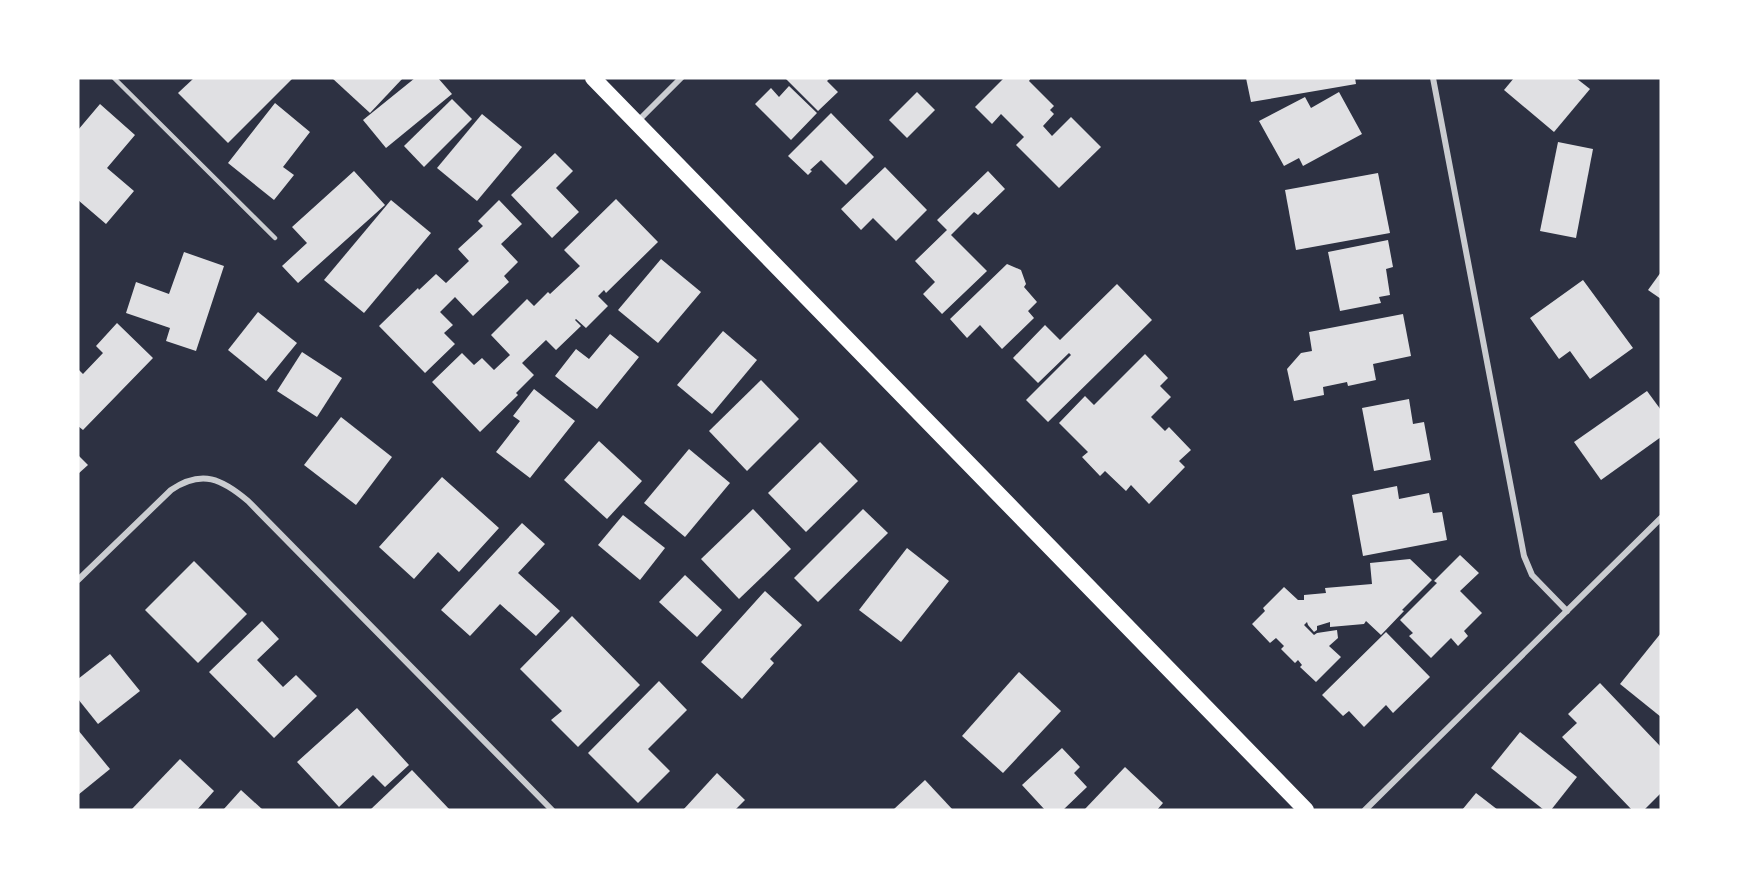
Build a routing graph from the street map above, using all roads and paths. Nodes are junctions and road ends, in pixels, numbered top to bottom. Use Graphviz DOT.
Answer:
graph roads {
  1 [pos="114,78"];
  2 [pos="593,78"];
  3 [pos="681,78"];
  4 [pos="1432,78"];
  5 [pos="637,123"];
  6 [pos="275,238"];
  7 [pos="1661,518"];
  8 [pos="78,580"];
  9 [pos="1567,611"];
  10 [pos="552,810"];
  11 [pos="1306,810"];
  12 [pos="1365,810"];
  1 -- 6 [label="lane"];
  2 -- 5 [label="highway"];
  3 -- 5 [label="street"];
  4 -- 9 [label="street"];
  5 -- 11 [label="highway"];
  7 -- 9 [label="street"];
  8 -- 10 [label="street"];
  9 -- 12 [label="street"];
}
